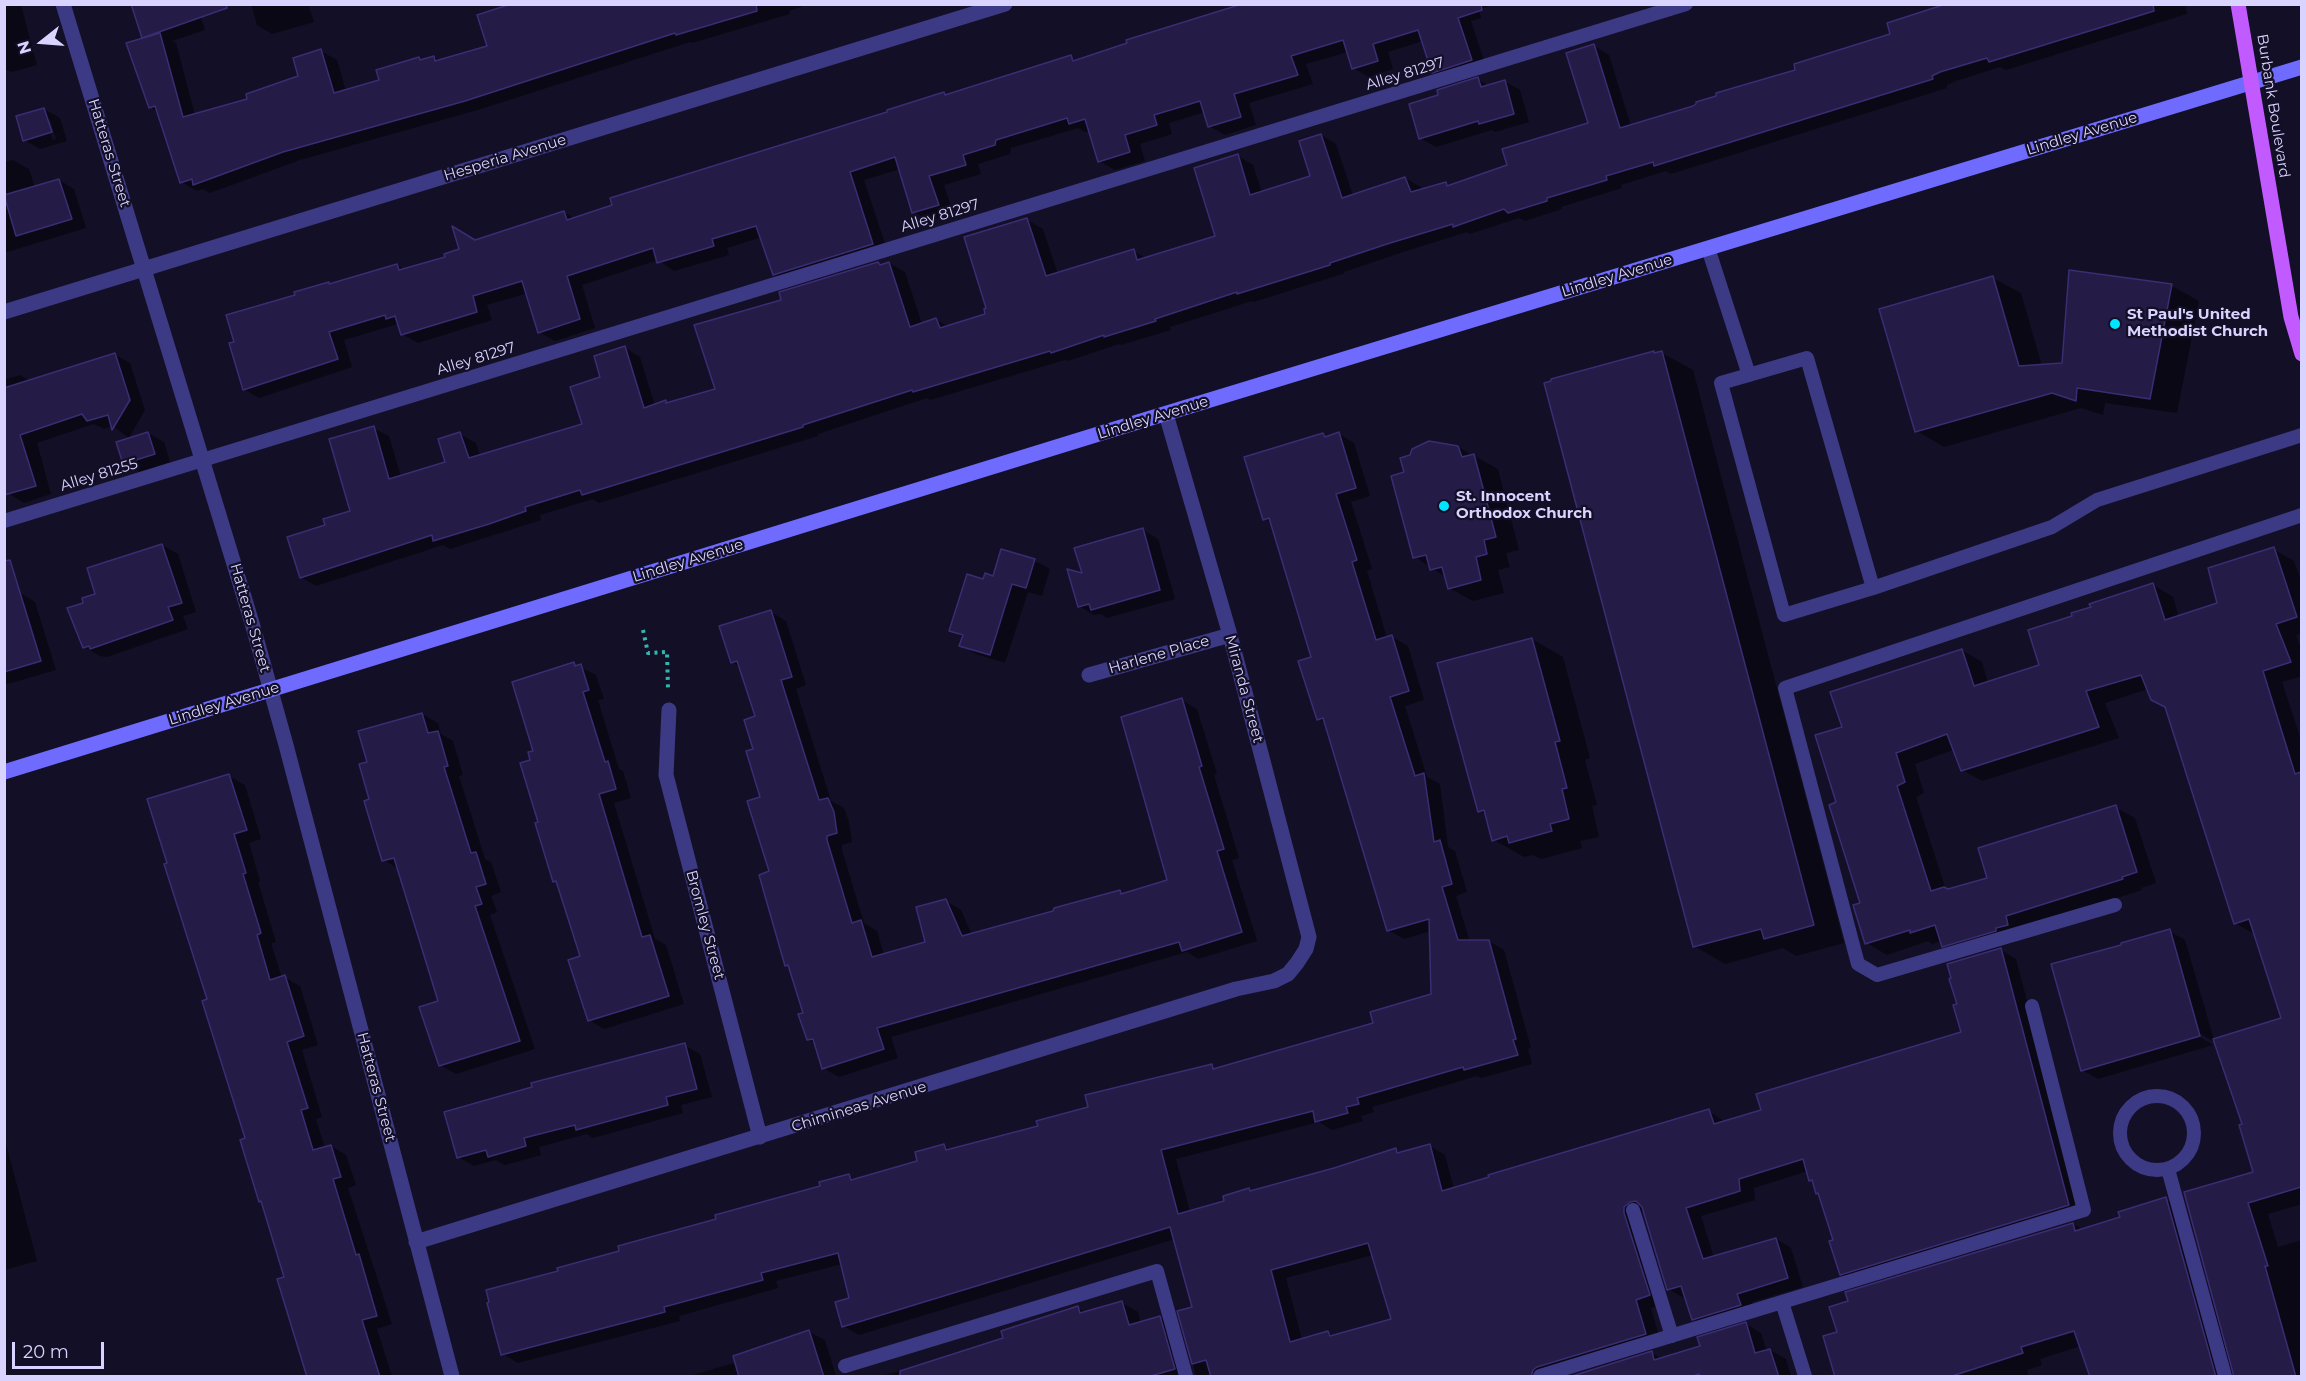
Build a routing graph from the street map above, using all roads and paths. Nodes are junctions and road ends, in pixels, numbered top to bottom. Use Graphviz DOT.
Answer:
graph roads {
  1 [pos="63,4"];
  2 [pos="1005,4"];
  3 [pos="1686,4"];
  4 [pos="2238,4"];
  5 [pos="2301,67"];
  6 [pos="2250,83"];
  7 [pos="1708,248"];
  8 [pos="144,269"];
  9 [pos="4,312"];
  10 [pos="2301,354"];
  11 [pos="1749,375"];
  12 [pos="1166,414"];
  13 [pos="2301,435"];
  14 [pos="203,458"];
  15 [pos="2301,515"];
  16 [pos="4,521"];
  17 [pos="1873,588"];
  18 [pos="643,630"];
  19 [pos="1230,635"];
  20 [pos="1089,675"];
  21 [pos="271,690"];
  22 [pos="669,710"];
  23 [pos="4,772"];
  24 [pos="2115,905"];
  25 [pos="1297,963"];
  26 [pos="2032,1006"];
  27 [pos="760,1137"];
  28 [pos="2168,1169"];
  29 [pos="1633,1210"];
  30 [pos="416,1242"];
  31 [pos="1782,1302"];
  32 [pos="1672,1336"];
  33 [pos="845,1366"];
  34 [pos="452,1377"];
  35 [pos="1186,1377"];
  36 [pos="1540,1377"];
  37 [pos="1805,1377"];
  38 [pos="2225,1377"];
  1 -- 8 [label="street, Hatteras Street"];
  2 -- 8 [label="street, Hesperia Avenue"];
  3 -- 14 [label="lane, Alley 81297"];
  4 -- 6 [label="main road, Burbank Boulevard"];
  5 -- 6 [label="main road, Lindley Avenue"];
  6 -- 7 [label="main road, Lindley Avenue"];
  6 -- 10 [label="main road, Burbank Boulevard"];
  7 -- 11 [label="lane"];
  7 -- 12 [label="main road, Lindley Avenue"];
  8 -- 9 [label="street, Hesperia Avenue"];
  8 -- 14 [label="street, Hatteras Street"];
  11 -- 17 [label="lane"];
  11 -- 17 [label="lane"];
  12 -- 19 [label="street, Miranda Street"];
  12 -- 21 [label="main road, Lindley Avenue"];
  13 -- 17 [label="lane"];
  14 -- 16 [label="lane, Alley 81255"];
  14 -- 21 [label="street, Hatteras Street"];
  15 -- 24 [label="lane"];
  18 -- 22 [label="path"];
  19 -- 20 [label="street, Harlene Place"];
  19 -- 25 [label="street, Miranda Street"];
  21 -- 23 [label="main road, Lindley Avenue"];
  21 -- 30 [label="street, Hatteras Street"];
  22 -- 27 [label="street, Bromley Street"];
  25 -- 27 [label="street, Chimineas Avenue"];
  26 -- 31 [label="lane"];
  27 -- 30 [label="street, Chimineas Avenue"];
  28 -- 28 [label="lane"];
  28 -- 38 [label="lane"];
  29 -- 32 [label="lane"];
  30 -- 34 [label="street, Hatteras Street"];
  31 -- 32 [label="lane"];
  31 -- 37 [label="lane"];
  32 -- 36 [label="lane"];
  33 -- 35 [label="lane"];
}
